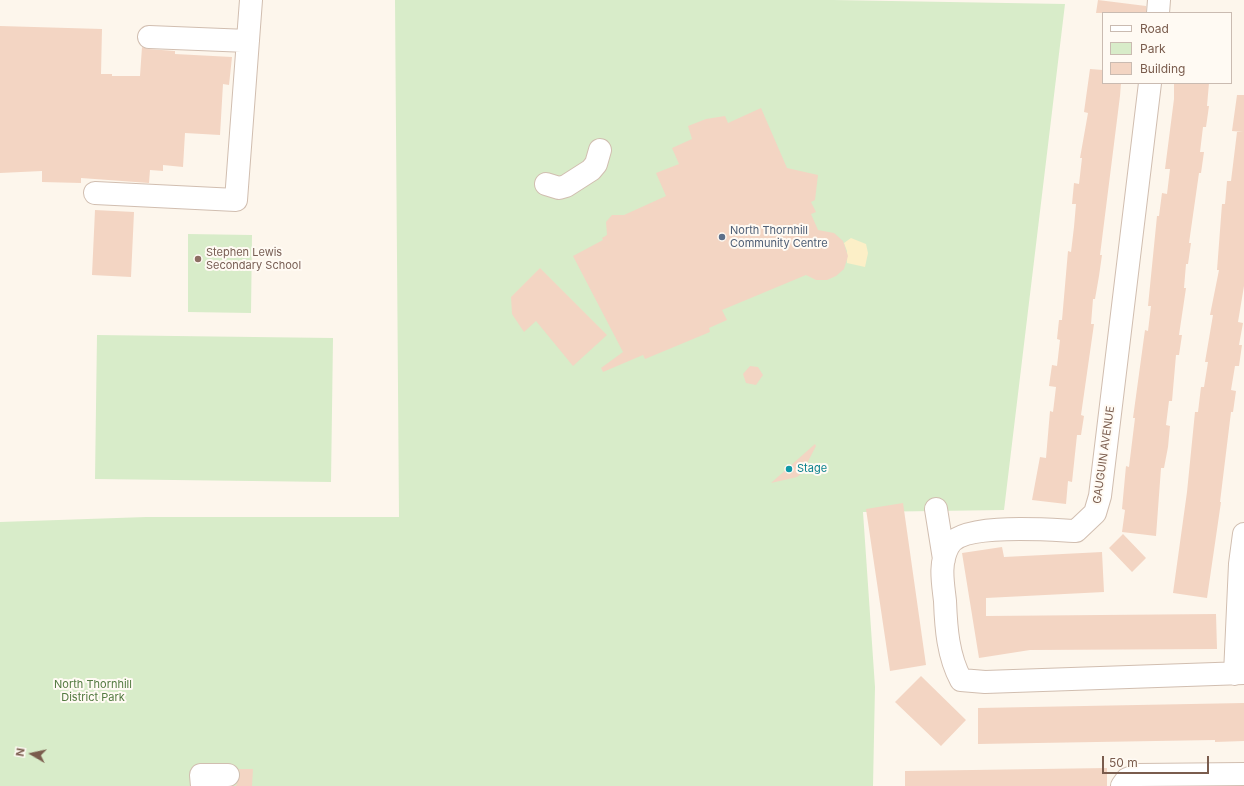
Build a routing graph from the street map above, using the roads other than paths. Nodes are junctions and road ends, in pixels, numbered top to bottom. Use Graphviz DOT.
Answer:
graph roads {
  1 [pos="251,0"];
  2 [pos="1159,0"];
  3 [pos="1158,12"];
  4 [pos="149,37"];
  5 [pos="248,41"];
  6 [pos="1150,84"];
  7 [pos="600,150"];
  8 [pos="546,184"];
  9 [pos="95,193"];
  10 [pos="936,509"];
  11 [pos="1244,534"];
  12 [pos="944,559"];
  13 [pos="1240,673"];
  14 [pos="1244,774"];
  15 [pos="228,775"];
  16 [pos="202,786"];
  17 [pos="1122,786"];
  1 -- 5 [label="street"];
  2 -- 3 [label="street"];
  4 -- 5 [label="street"];
  5 -- 9 [label="street"];
  6 -- 12 [label="street, GAUGUIN AVENUE"];
  7 -- 8 [label="street"];
  10 -- 12 [label="street"];
  11 -- 13 [label="street"];
  12 -- 13 [label="street, GAUGUIN AVENUE"];
  14 -- 17 [label="street"];
  15 -- 16 [label="street"];
}
